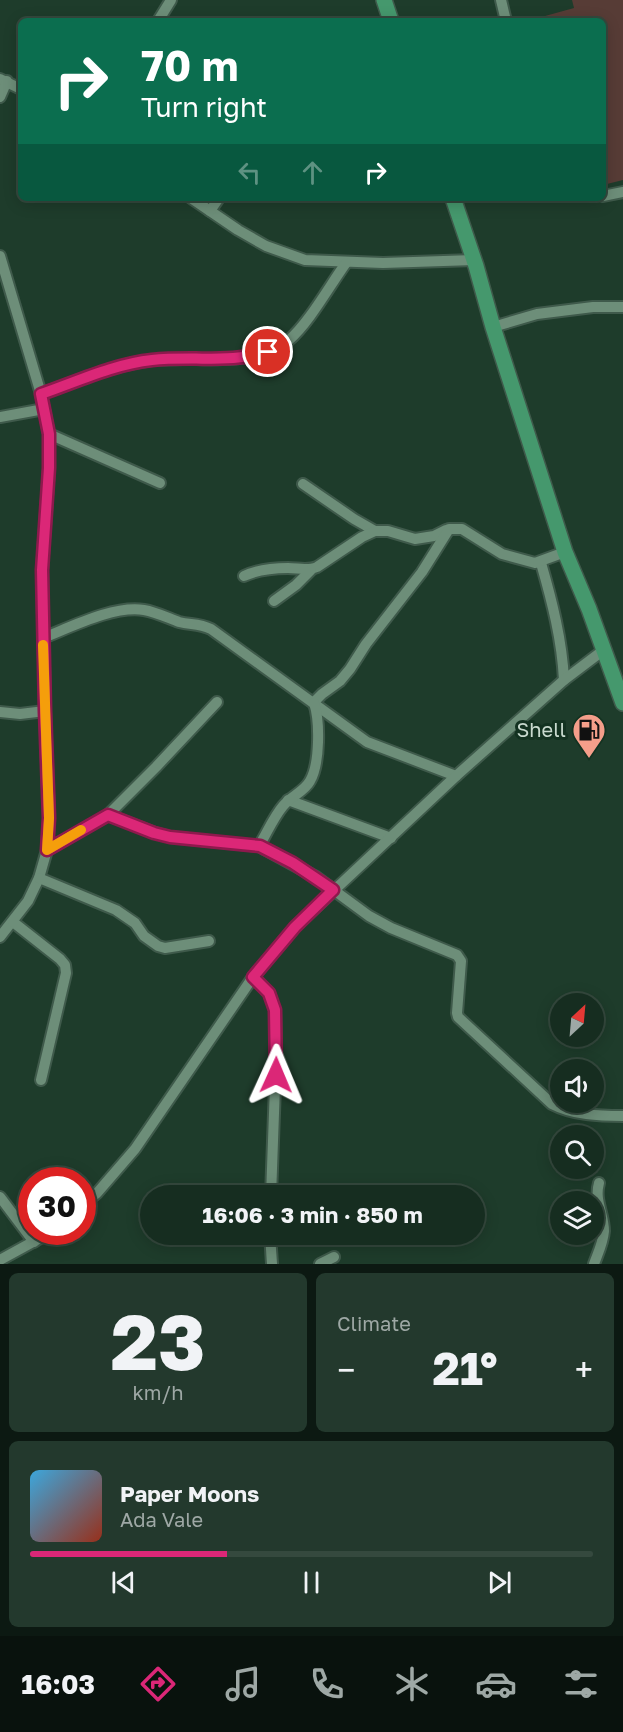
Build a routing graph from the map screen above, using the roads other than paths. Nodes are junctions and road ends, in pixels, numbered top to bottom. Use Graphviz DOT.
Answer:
graph roads {
  1 [pos="171,0"];
  2 [pos="384,0"];
  3 [pos="501,0"];
  4 [pos="160,18"];
  5 [pos="390,18"];
  6 [pos="505,18"];
  7 [pos="4,80"];
  8 [pos="18,87"];
  9 [pos="0,97"];
  10 [pos="623,192"];
  11 [pos="606,195"];
  12 [pos="195,201"];
  13 [pos="217,201"];
  14 [pos="454,201"];
  15 [pos="210,211"];
  16 [pos="0,256"];
  17 [pos="474,260"];
  18 [pos="346,262"];
  19 [pos="4,286"];
  20 [pos="623,307"];
  21 [pos="493,327"];
  22 [pos="41,394"];
  23 [pos="44,408"];
  24 [pos="0,417"];
  25 [pos="49,434"];
  26 [pos="160,483"];
  27 [pos="303,484"];
  28 [pos="449,529"];
  29 [pos="375,531"];
  30 [pos="565,552"];
  31 [pos="541,563"];
  32 [pos="311,570"];
  33 [pos="244,576"];
  34 [pos="274,601"];
  35 [pos="43,638"];
  36 [pos="604,650"];
  37 [pos="564,680"];
  38 [pos="217,702"];
  39 [pos="314,702"];
  40 [pos="623,703"];
  41 [pos="45,711"];
  42 [pos="0,712"];
  43 [pos="456,776"];
  44 [pos="288,800"];
  45 [pos="108,815"];
  46 [pos="390,838"];
  47 [pos="260,846"];
  48 [pos="47,850"];
  49 [pos="39,878"];
  50 [pos="333,890"];
  51 [pos="13,922"];
  52 [pos="0,937"];
  53 [pos="209,941"];
  54 [pos="253,977"];
  55 [pos="41,1080"];
  56 [pos="623,1116"];
  57 [pos="599,1183"];
  58 [pos="271,1185"];
  59 [pos="96,1194"];
  60 [pos="0,1197"];
  61 [pos="18,1221"];
  62 [pos="28,1245"];
  63 [pos="271,1245"];
  64 [pos="334,1257"];
  65 [pos="0,1260"];
  66 [pos="272,1264"];
  67 [pos="320,1264"];
  68 [pos="594,1264"];
  1 -- 4 [label="street"];
  2 -- 5 [label="main road"];
  3 -- 6 [label="street"];
  7 -- 8 [label="street"];
  7 -- 9 [label="street"];
  10 -- 11 [label="street"];
  12 -- 15 [label="street"];
  13 -- 15 [label="street"];
  14 -- 17 [label="main road"];
  15 -- 18 [label="street"];
  16 -- 19 [label="street"];
  17 -- 18 [label="street"];
  17 -- 21 [label="main road"];
  18 -- 22 [label="street"];
  19 -- 22 [label="street"];
  20 -- 21 [label="street"];
  21 -- 30 [label="main road"];
  22 -- 23 [label="street"];
  23 -- 24 [label="street"];
  23 -- 25 [label="street"];
  25 -- 26 [label="street"];
  25 -- 35 [label="street"];
  27 -- 29 [label="street"];
  28 -- 29 [label="street"];
  28 -- 31 [label="street"];
  28 -- 39 [label="street"];
  29 -- 32 [label="street"];
  30 -- 31 [label="street"];
  30 -- 36 [label="main road"];
  31 -- 37 [label="street"];
  32 -- 33 [label="street"];
  32 -- 34 [label="street"];
  35 -- 39 [label="street"];
  35 -- 41 [label="street"];
  36 -- 37 [label="street"];
  36 -- 40 [label="main road"];
  37 -- 43 [label="street"];
  38 -- 45 [label="street"];
  39 -- 43 [label="street"];
  39 -- 44 [label="street"];
  41 -- 42 [label="street"];
  41 -- 48 [label="street"];
  43 -- 46 [label="street"];
  44 -- 46 [label="street"];
  44 -- 47 [label="street"];
  45 -- 47 [label="street"];
  45 -- 48 [label="street"];
  46 -- 50 [label="street"];
  47 -- 50 [label="street"];
  48 -- 49 [label="street"];
  49 -- 51 [label="street"];
  49 -- 53 [label="street"];
  50 -- 54 [label="street"];
  50 -- 56 [label="street"];
  51 -- 52 [label="street"];
  51 -- 55 [label="street"];
  54 -- 58 [label="street"];
  54 -- 59 [label="street"];
  57 -- 68 [label="street"];
  60 -- 61 [label="street"];
  62 -- 65 [label="street"];
  63 -- 66 [label="street"];
  64 -- 67 [label="street"];
}
